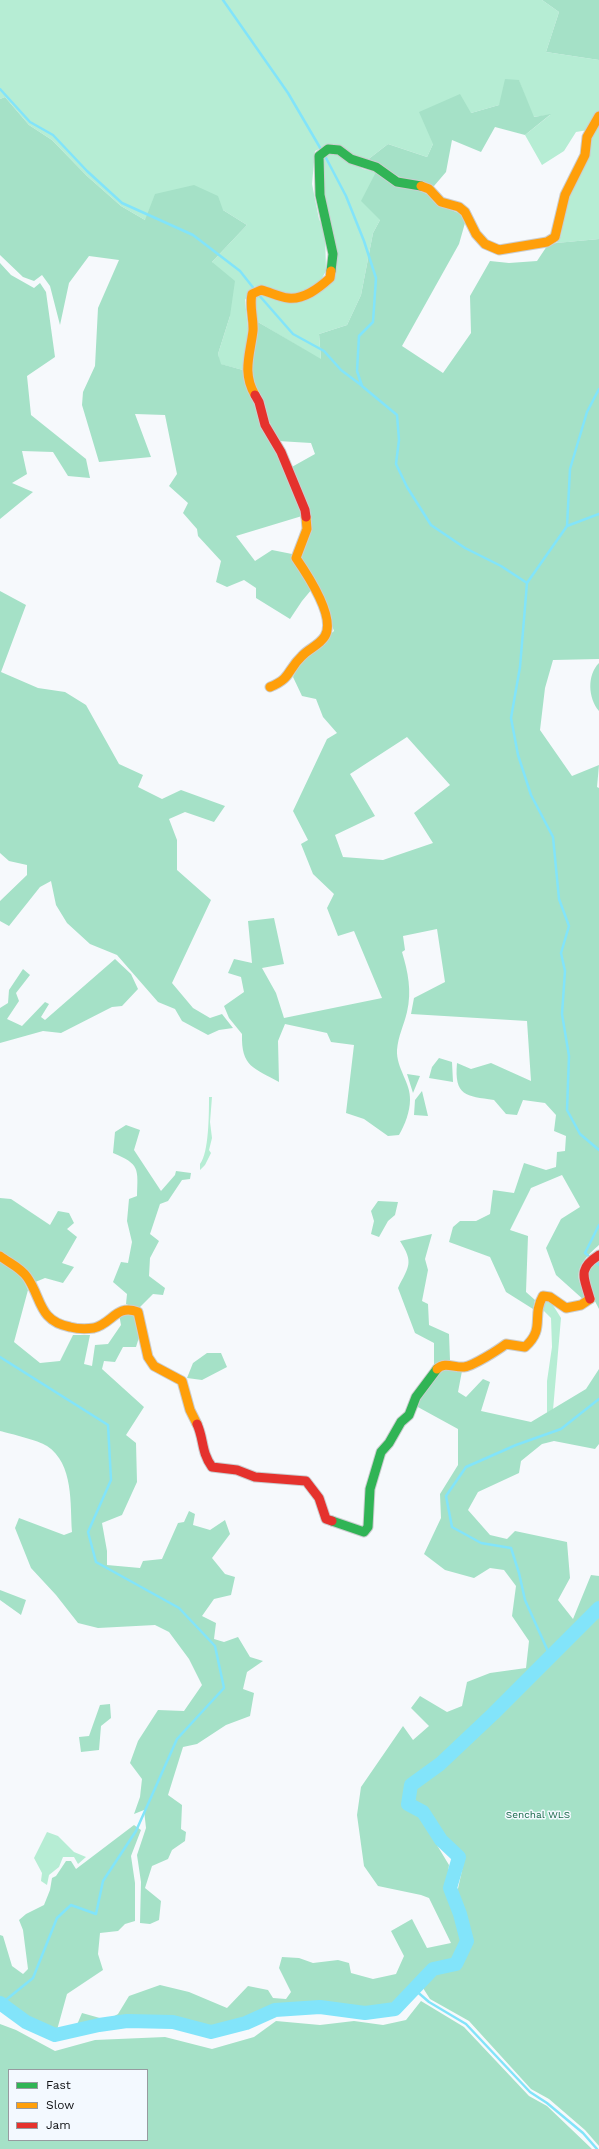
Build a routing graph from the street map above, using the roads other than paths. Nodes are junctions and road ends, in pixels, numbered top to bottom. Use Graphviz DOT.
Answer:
graph roads {
  1 [pos="599,116"];
  2 [pos="270,687"];
  3 [pos="599,1254"];
  4 [pos="0,1256"];
  1 -- 2 [label="street"];
  3 -- 4 [label="street"];
}
